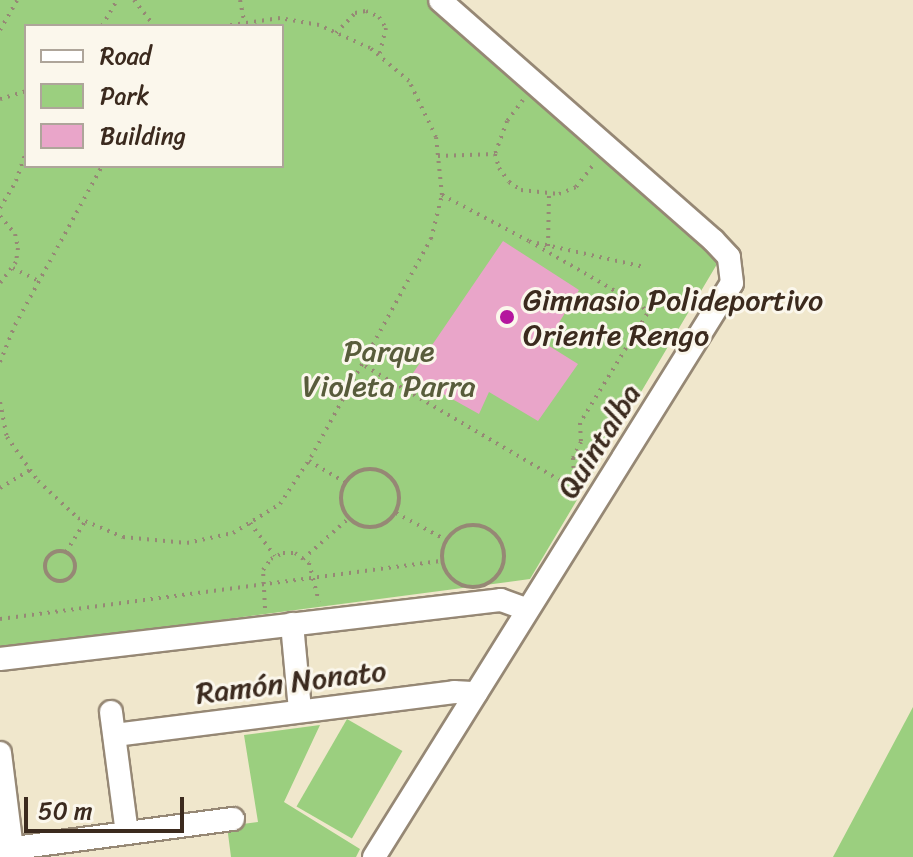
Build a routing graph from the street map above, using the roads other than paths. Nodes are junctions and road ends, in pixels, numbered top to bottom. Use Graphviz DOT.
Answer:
graph roads {
  1 [pos="440,0"];
  2 [pos="526,609"];
  3 [pos="292,624"];
  4 [pos="0,659"];
  5 [pos="476,693"];
  6 [pos="300,710"];
  7 [pos="111,712"];
  8 [pos="115,735"];
  9 [pos="0,753"];
  10 [pos="233,819"];
  11 [pos="127,833"];
  12 [pos="8,852"];
  13 [pos="374,857"];
  1 -- 2 [label="street, Quintalba"];
  2 -- 3 [label="street"];
  2 -- 5 [label="street, Quintalba"];
  3 -- 4 [label="street"];
  3 -- 6 [label="street"];
  5 -- 6 [label="street, Ramón Nonato"];
  5 -- 13 [label="street, Quintalba"];
  6 -- 8 [label="street, Ramón Nonato"];
  7 -- 8 [label="street"];
  8 -- 11 [label="street"];
  9 -- 12 [label="street"];
  10 -- 11 [label="street"];
  11 -- 12 [label="street"];
}
